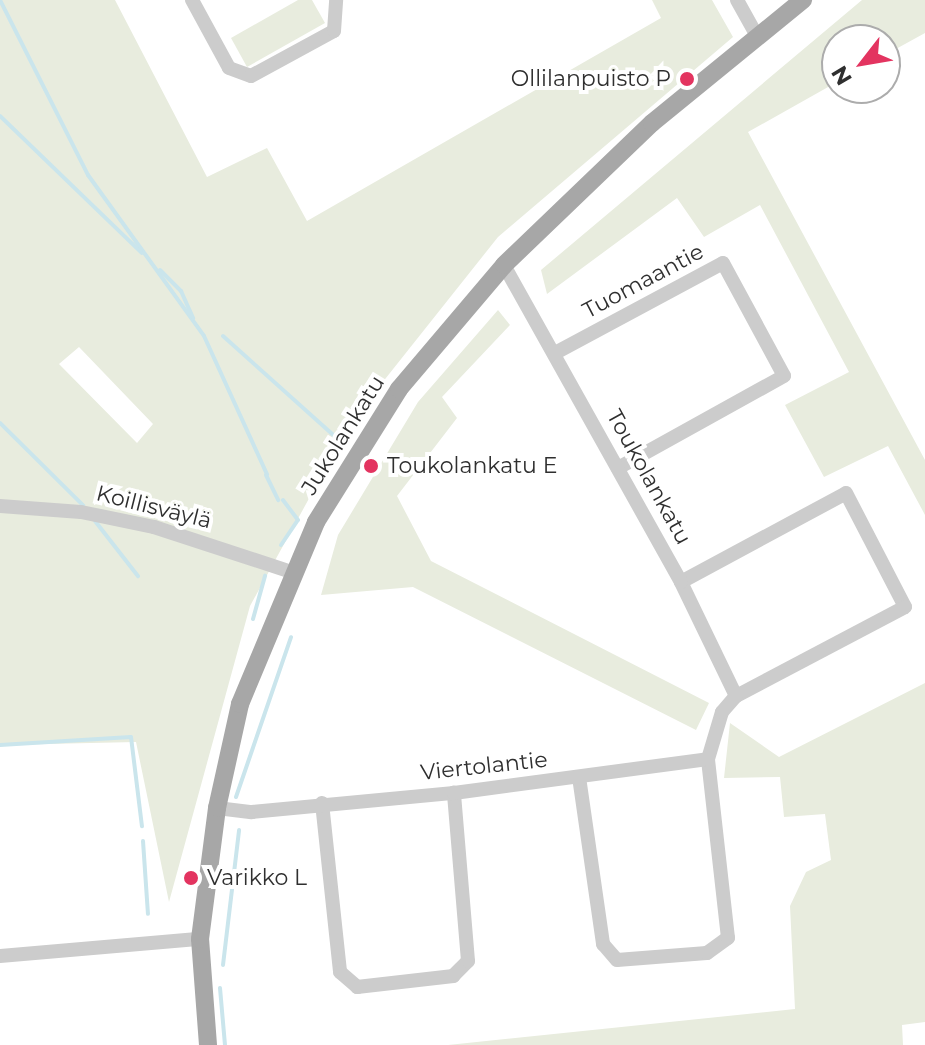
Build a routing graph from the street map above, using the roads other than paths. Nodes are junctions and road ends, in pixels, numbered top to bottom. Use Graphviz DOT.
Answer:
graph roads {
  1 [pos="192,0"];
  2 [pos="336,0"];
  3 [pos="737,0"];
  4 [pos="803,0"];
  5 [pos="757,36"];
  6 [pos="504,265"];
  7 [pos="557,352"];
  8 [pos="618,468"];
  9 [pos="0,506"];
  10 [pos="292,572"];
  11 [pos="681,582"];
  12 [pos="736,696"];
  13 [pos="708,759"];
  14 [pos="579,777"];
  15 [pos="454,793"];
  16 [pos="322,803"];
  17 [pos="217,808"];
  18 [pos="200,939"];
  19 [pos="0,956"];
  20 [pos="208,1045"];
  1 -- 2 [label="street"];
  3 -- 5 [label="street"];
  4 -- 5 [label="main road, Jukolankatu"];
  5 -- 6 [label="main road, Jukolankatu"];
  6 -- 7 [label="street, Toukolankatu"];
  6 -- 10 [label="main road, Jukolankatu"];
  7 -- 8 [label="street, Toukolankatu"];
  7 -- 8 [label="street, Tuomaantie"];
  8 -- 11 [label="street, Toukolankatu"];
  9 -- 10 [label="street, Koillisväylä"];
  10 -- 17 [label="main road, Jukolankatu"];
  11 -- 12 [label="street, Toukolankatu"];
  11 -- 12 [label="street"];
  12 -- 13 [label="street"];
  13 -- 14 [label="street, Viertolantie"];
  13 -- 14 [label="street"];
  14 -- 15 [label="street, Viertolantie"];
  15 -- 16 [label="street, Viertolantie"];
  15 -- 16 [label="street"];
  16 -- 17 [label="street, Viertolantie"];
  17 -- 18 [label="main road, Jukolankatu"];
  18 -- 19 [label="street"];
  18 -- 20 [label="main road, Jukolankatu"];
}
